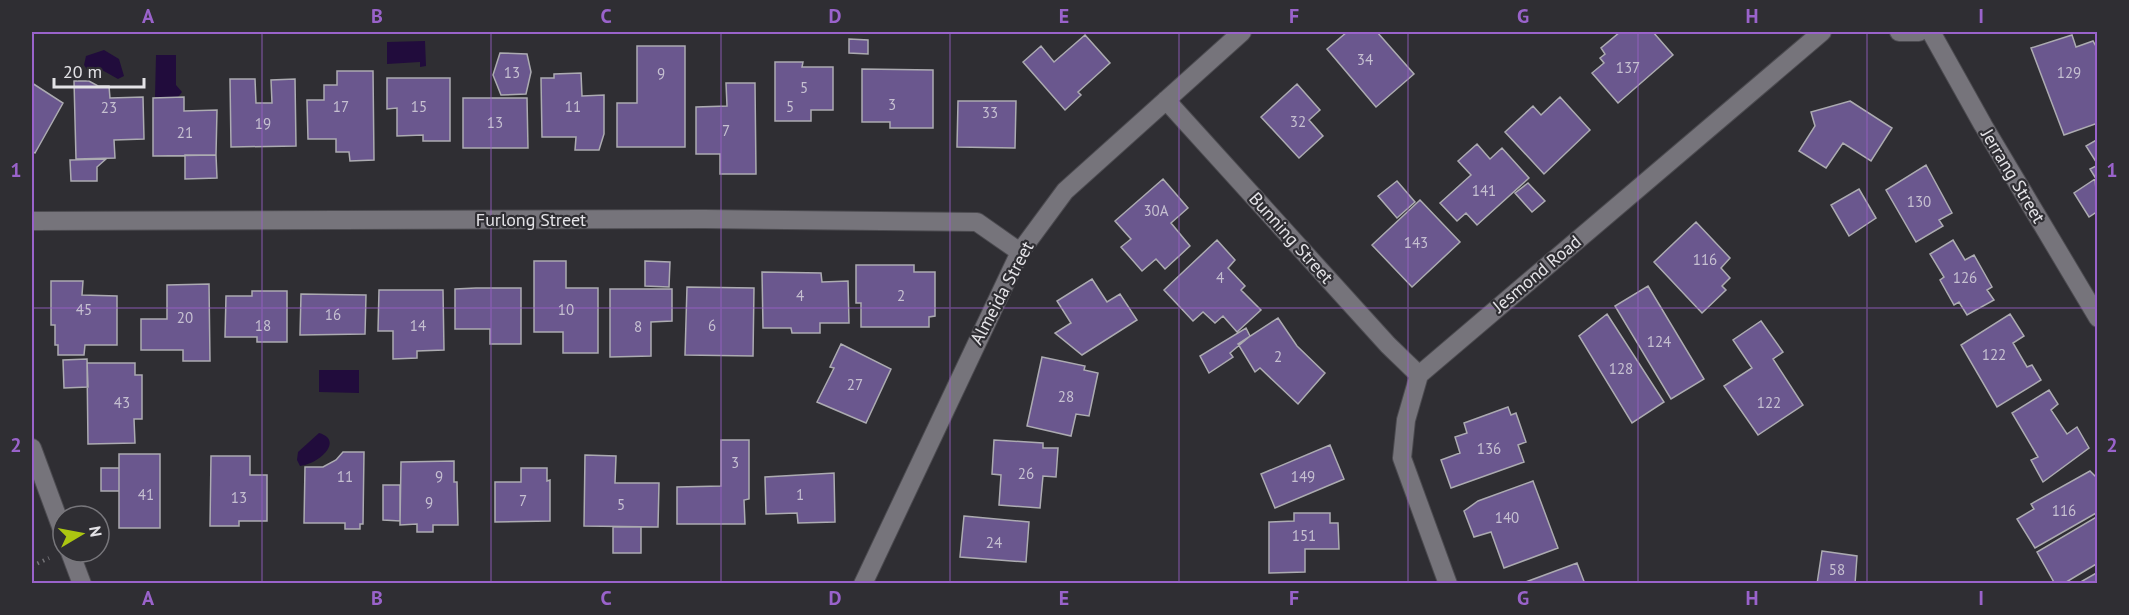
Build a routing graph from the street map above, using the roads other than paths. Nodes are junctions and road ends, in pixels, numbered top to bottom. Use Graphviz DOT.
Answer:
graph roads {
  1 [pos="1242,32"];
  2 [pos="1822,32"];
  3 [pos="1899,32"];
  4 [pos="1919,32"];
  5 [pos="1931,32"];
  6 [pos="1166,100"];
  7 [pos="32,221"];
  8 [pos="1020,252"];
  9 [pos="2097,318"];
  10 [pos="1419,375"];
  11 [pos="32,448"];
  12 [pos="53,504"];
  13 [pos="74,564"];
  14 [pos="82,584"];
  15 [pos="863,584"];
  16 [pos="1448,584"];
  1 -- 6 [label="street, Almeida Street"];
  2 -- 10 [label="street, Jesmond Road"];
  3 -- 4 [label="street"];
  5 -- 9 [label="street, Jerrang Street"];
  6 -- 8 [label="street, Almeida Street"];
  6 -- 10 [label="street, Bunning Street"];
  7 -- 8 [label="street, Furlong Street"];
  8 -- 15 [label="street, Almeida Street"];
  10 -- 16 [label="street"];
  11 -- 12 [label="street"];
  13 -- 14 [label="street"];
}
